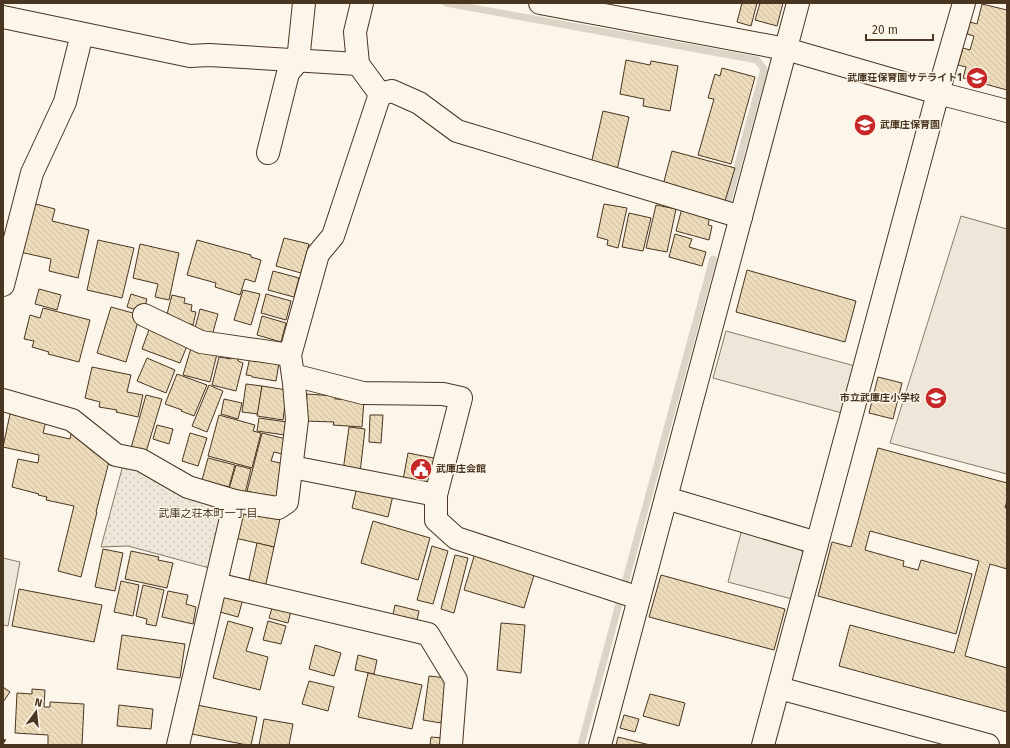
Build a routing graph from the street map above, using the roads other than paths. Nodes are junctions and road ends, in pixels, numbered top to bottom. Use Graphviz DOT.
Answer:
graph roads {
  1 [pos="304,3"];
  2 [pos="362,3"];
  3 [pos="540,3"];
  4 [pos="798,3"];
  5 [pos="964,3"];
  6 [pos="3,17"];
  7 [pos="82,34"];
  8 [pos="786,50"];
  9 [pos="298,60"];
  10 [pos="358,64"];
  11 [pos="938,93"];
  12 [pos="380,94"];
  13 [pos="1007,111"];
  14 [pos="268,153"];
  15 [pos="741,217"];
  16 [pos="3,285"];
  17 [pos="144,315"];
  18 [pos="292,365"];
  19 [pos="3,400"];
  20 [pos="292,467"];
  21 [pos="436,495"];
  22 [pos="666,498"];
  23 [pos="235,501"];
  24 [pos="817,543"];
  25 [pos="216,584"];
  26 [pos="639,598"];
  27 [pos="779,688"];
  28 [pos="178,745"];
  29 [pos="451,745"];
  30 [pos="600,745"];
  31 [pos="763,745"];
  32 [pos="988,745"];
  1 -- 9 [label="street"];
  2 -- 10 [label="street"];
  3 -- 8 [label="street"];
  4 -- 8 [label="street"];
  5 -- 11 [label="street"];
  6 -- 7 [label="street"];
  7 -- 9 [label="street"];
  7 -- 16 [label="street"];
  8 -- 11 [label="street"];
  8 -- 15 [label="street"];
  9 -- 10 [label="street"];
  9 -- 14 [label="street"];
  10 -- 12 [label="street"];
  11 -- 13 [label="street"];
  11 -- 24 [label="street"];
  12 -- 15 [label="street"];
  12 -- 18 [label="street"];
  15 -- 22 [label="street"];
  17 -- 18 [label="street"];
  18 -- 20 [label="street"];
  18 -- 21 [label="street"];
  19 -- 23 [label="street"];
  20 -- 21 [label="street"];
  20 -- 23 [label="street"];
  21 -- 26 [label="street"];
  22 -- 24 [label="street"];
  22 -- 26 [label="street"];
  23 -- 25 [label="street"];
  24 -- 27 [label="street"];
  25 -- 28 [label="street"];
  25 -- 29 [label="street"];
  26 -- 30 [label="street"];
  27 -- 31 [label="street"];
  27 -- 32 [label="street"];
}
